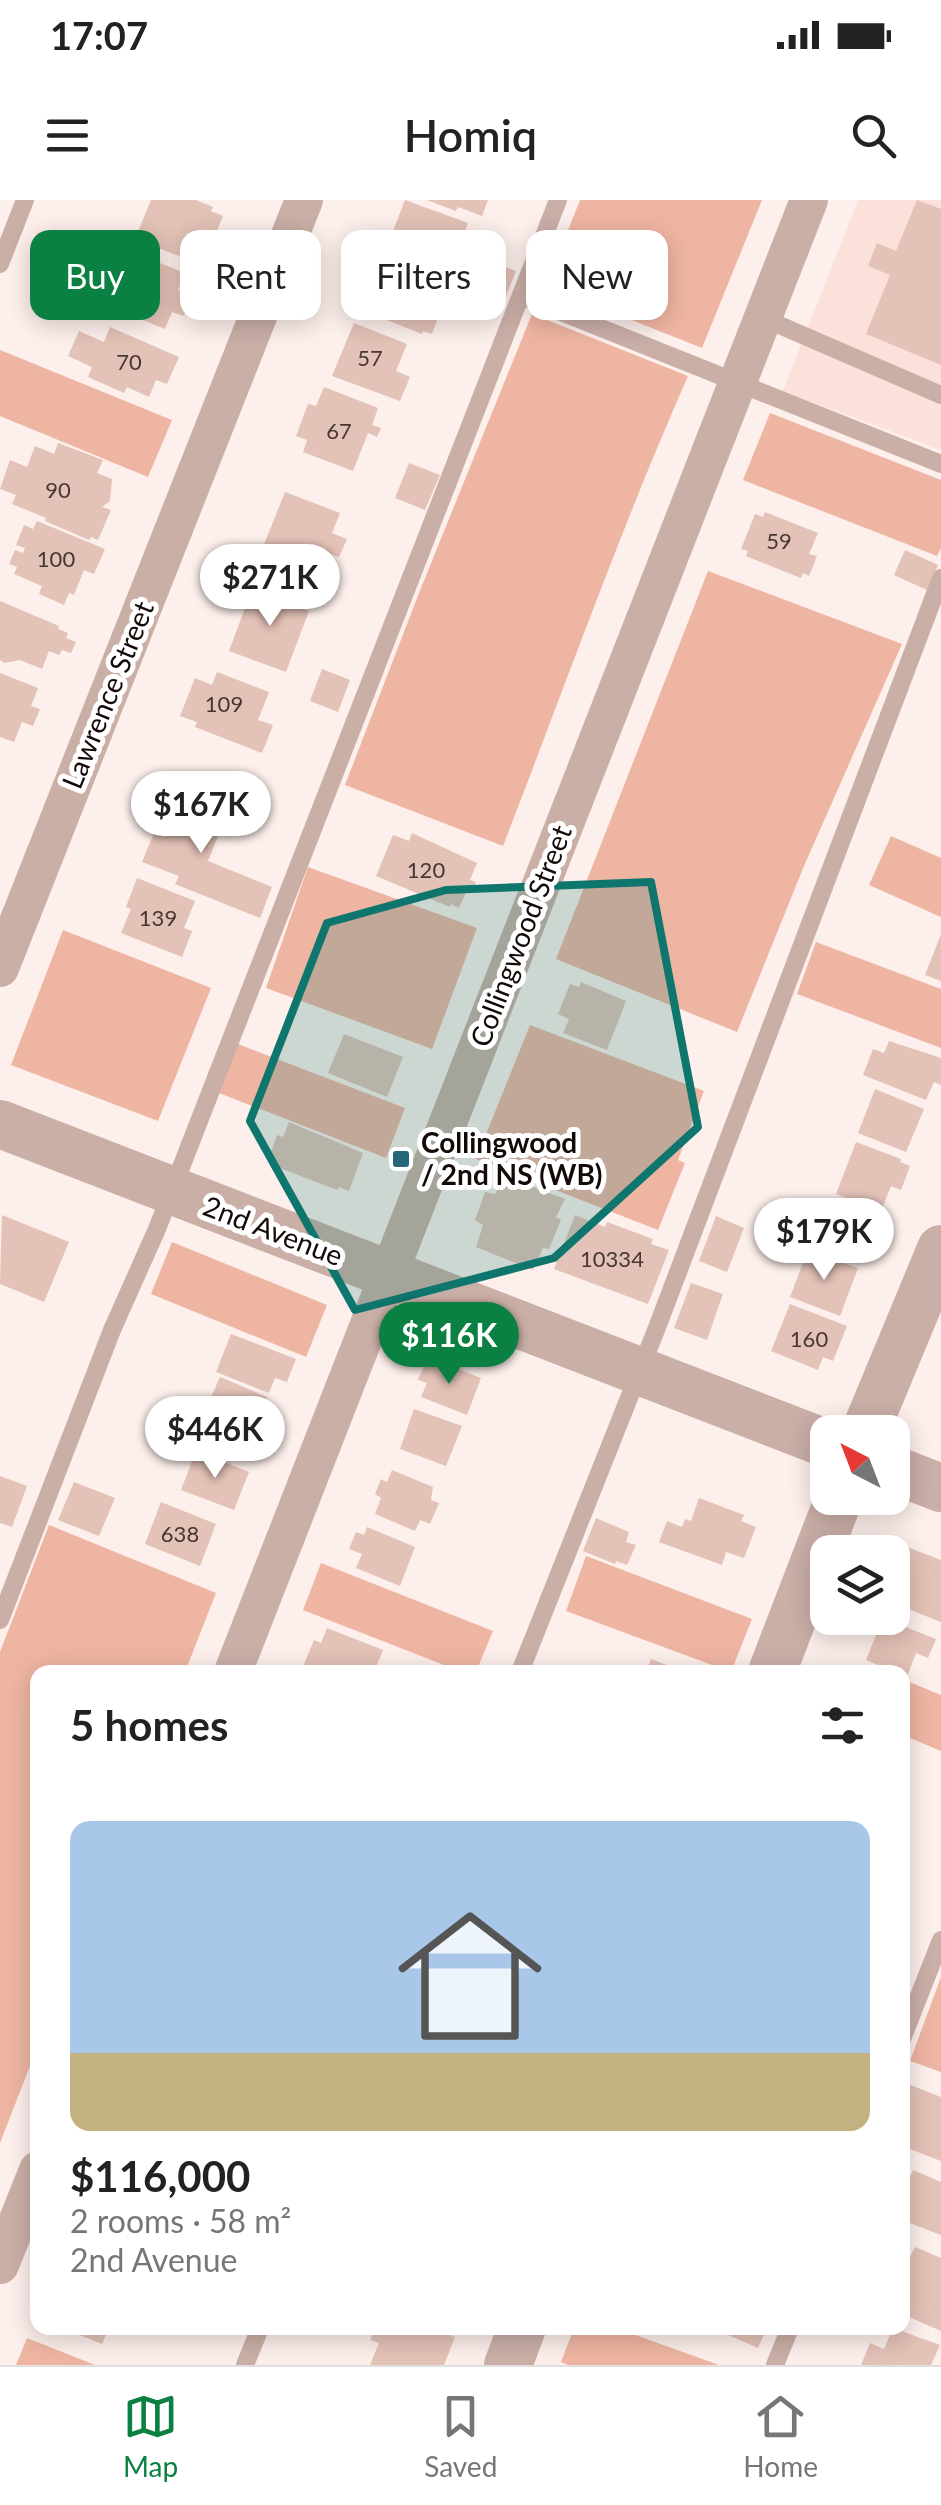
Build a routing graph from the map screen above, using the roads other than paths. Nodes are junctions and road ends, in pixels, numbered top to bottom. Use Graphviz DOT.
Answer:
graph roads {
  1 [pos="26,200"];
  2 [pos="304,200"];
  3 [pos="558,200"];
  4 [pos="809,200"];
  5 [pos="0,264"];
  6 [pos="521,296"];
  7 [pos="763,318"];
  8 [pos="738,382"];
  9 [pos="941,395"];
  10 [pos="941,464"];
  11 [pos="941,578"];
  12 [pos="0,968"];
  13 [pos="0,1124"];
  14 [pos="172,1191"];
  15 [pos="941,1249"];
  16 [pos="388,1276"];
  17 [pos="639,1372"];
  18 [pos="872,1415"];
  19 [pos="810,1437"];
  20 [pos="910,1476"];
  21 [pos="941,1488"];
  22 [pos="832,1515"];
  23 [pos="0,1620"];
  24 [pos="236,1665"];
  25 [pos="523,1665"];
  26 [pos="775,1665"];
  27 [pos="941,1940"];
  28 [pos="910,2019"];
  29 [pos="30,2190"];
  30 [pos="0,2265"];
  31 [pos="257,2335"];
  32 [pos="519,2335"];
  33 [pos="787,2335"];
  34 [pos="245,2365"];
  35 [pos="508,2365"];
  36 [pos="776,2365"];
  1 -- 5 [label="lane"];
  2 -- 12 [label="street, Lawrence Street"];
  3 -- 6 [label="lane"];
  4 -- 7 [label="street, Collingwood Street"];
  6 -- 8 [label="lane"];
  6 -- 14 [label="lane"];
  7 -- 8 [label="street, Collingwood Street"];
  7 -- 9 [label="lane"];
  8 -- 10 [label="lane"];
  8 -- 16 [label="street, Collingwood Street"];
  11 -- 17 [label="lane"];
  13 -- 14 [label="street, 2nd Avenue"];
  14 -- 16 [label="street, 2nd Avenue"];
  14 -- 23 [label="lane"];
  15 -- 18 [label="street"];
  16 -- 17 [label="street, 2nd Avenue"];
  16 -- 24 [label="street, Collingwood Street"];
  17 -- 19 [label="street, 2nd Avenue"];
  17 -- 25 [label="lane"];
  20 -- 21 [label="street"];
  22 -- 26 [label="street"];
  27 -- 28 [label="lane"];
  29 -- 30 [label="street"];
  31 -- 34 [label="lane"];
  32 -- 35 [label="street"];
  33 -- 36 [label="lane"];
}
